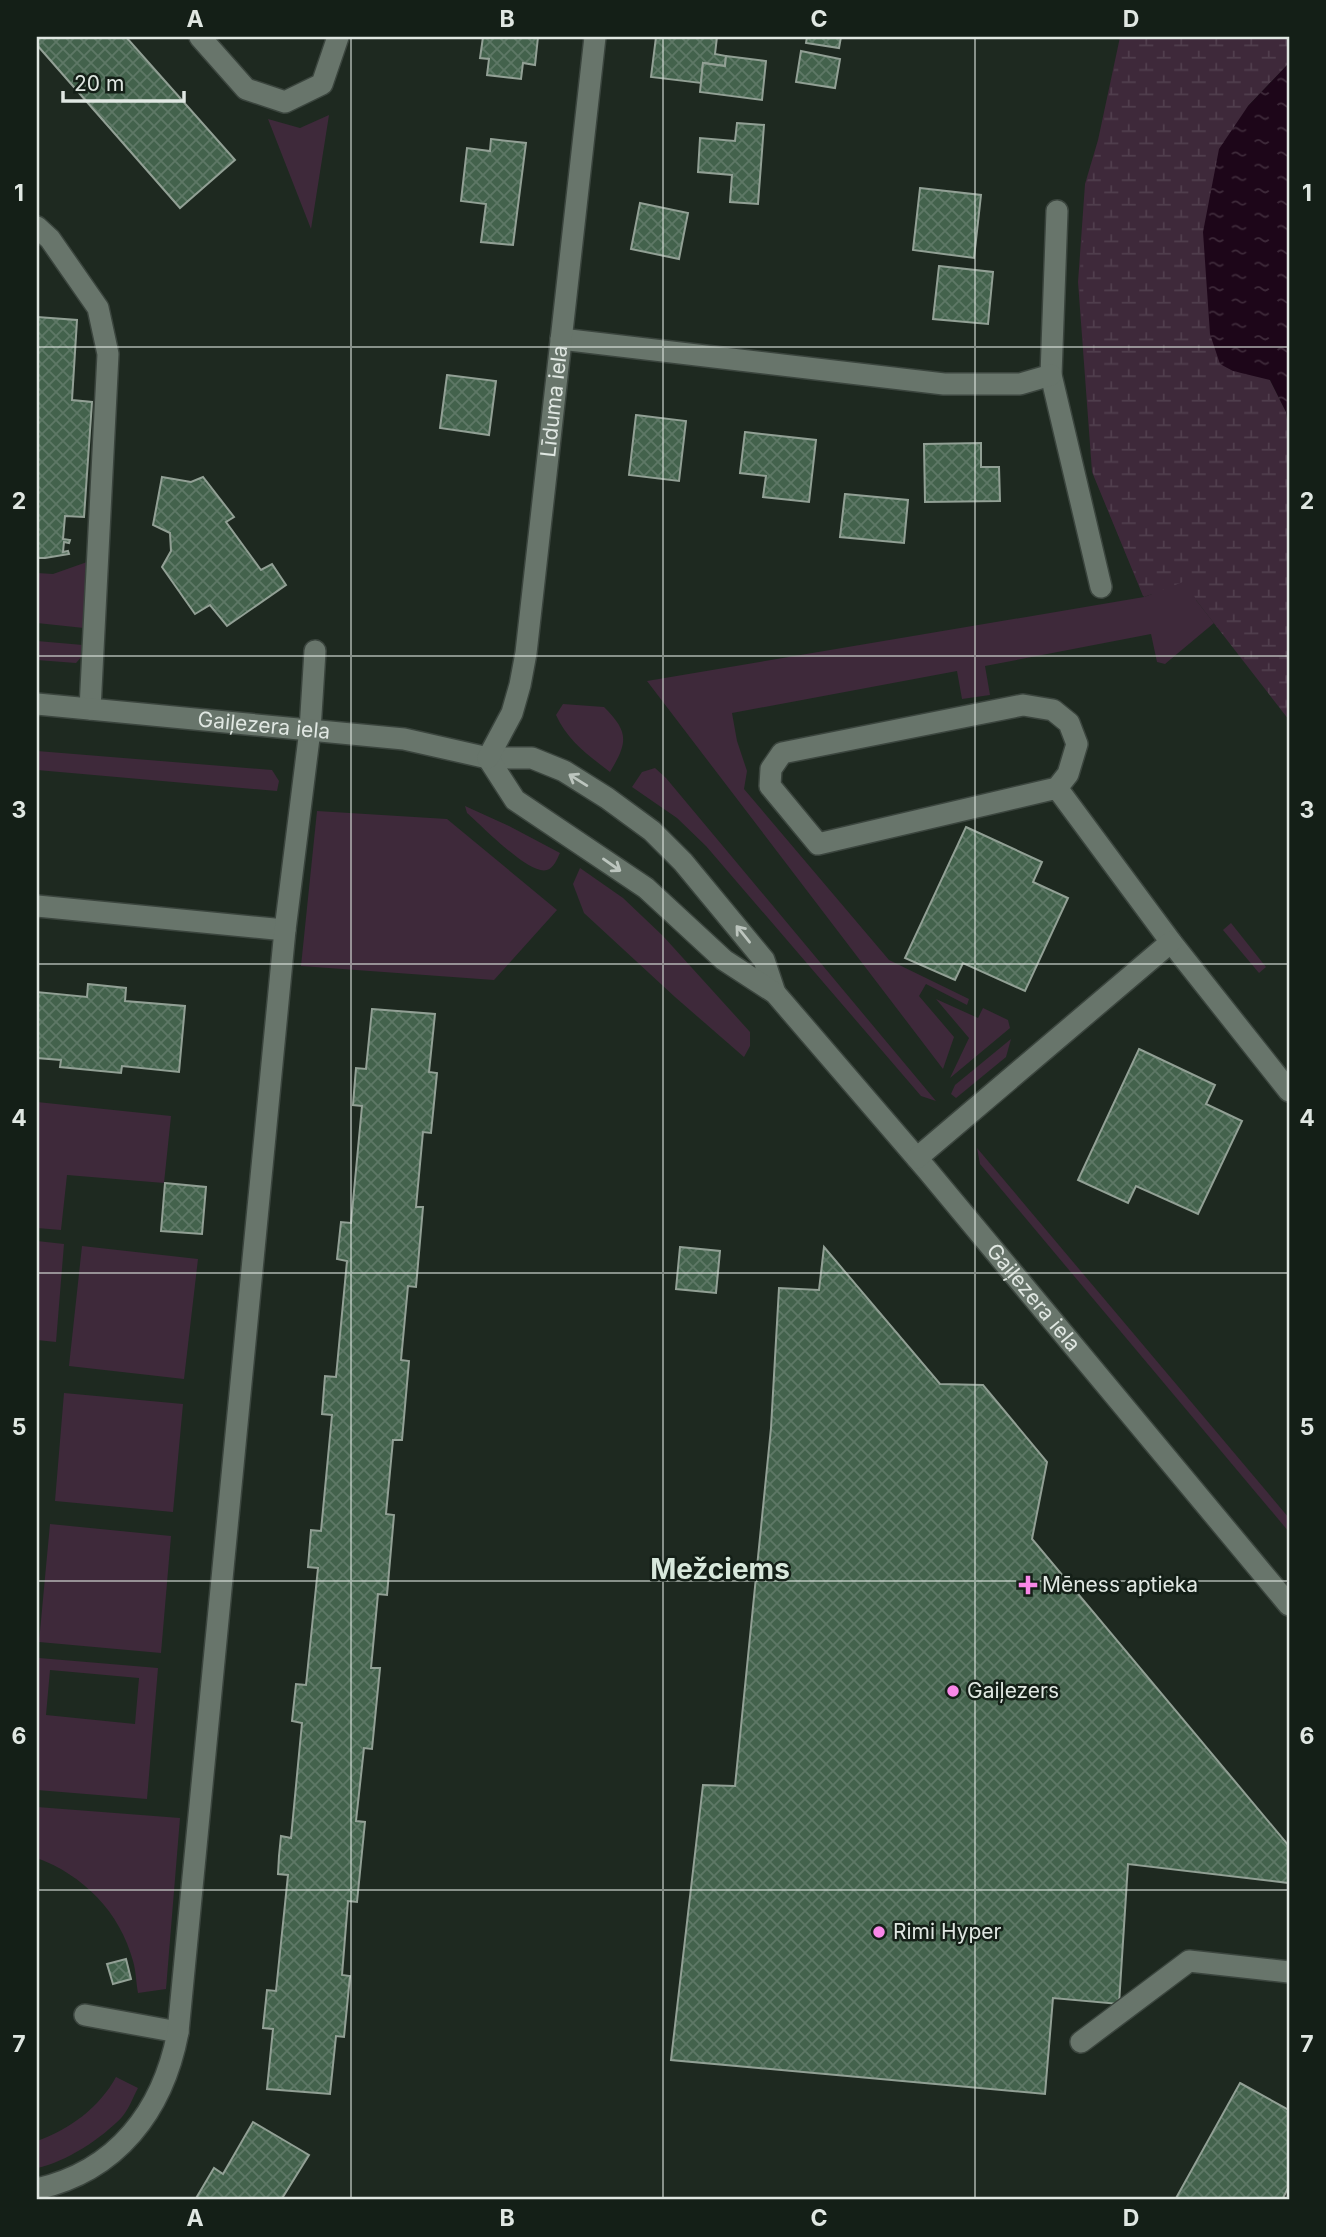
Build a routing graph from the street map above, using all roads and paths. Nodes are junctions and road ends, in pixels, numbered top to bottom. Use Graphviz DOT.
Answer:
graph roads {
  1 [pos="200,37"];
  2 [pos="338,37"];
  3 [pos="595,37"];
  4 [pos="1057,211"];
  5 [pos="37,227"];
  6 [pos="561,339"];
  7 [pos="1051,375"];
  8 [pos="1101,587"];
  9 [pos="315,651"];
  10 [pos="37,704"];
  11 [pos="90,709"];
  12 [pos="310,730"];
  13 [pos="488,758"];
  14 [pos="1057,788"];
  15 [pos="37,906"];
  16 [pos="285,930"];
  17 [pos="1171,942"];
  18 [pos="775,993"];
  19 [pos="1289,1091"];
  20 [pos="917,1158"];
  21 [pos="1289,1605"];
  22 [pos="1289,1972"];
  23 [pos="85,2015"];
  24 [pos="178,2032"];
  25 [pos="1081,2042"];
  26 [pos="37,2189"];
  1 -- 2 [label="street"];
  3 -- 6 [label="street, Līduma iela"];
  4 -- 7 [label="street"];
  5 -- 11 [label="street"];
  6 -- 7 [label="street"];
  6 -- 13 [label="street, Līduma iela"];
  7 -- 8 [label="street"];
  9 -- 12 [label="street"];
  10 -- 11 [label="street, Gaiļezera iela"];
  11 -- 12 [label="street, Gaiļezera iela"];
  12 -- 13 [label="street, Gaiļezera iela"];
  12 -- 16 [label="street"];
  13 -- 18 [label="street, Gaiļezera iela, one-way"];
  18 -- 13 [label="street, Gaiļezera iela, one-way"];
  14 -- 14 [label="street"];
  14 -- 17 [label="street"];
  15 -- 16 [label="street"];
  16 -- 24 [label="street"];
  17 -- 19 [label="street"];
  17 -- 20 [label="street"];
  18 -- 20 [label="street, Gaiļezera iela"];
  20 -- 21 [label="street, Gaiļezera iela"];
  22 -- 25 [label="street"];
  23 -- 24 [label="street"];
  24 -- 26 [label="street"];
}
